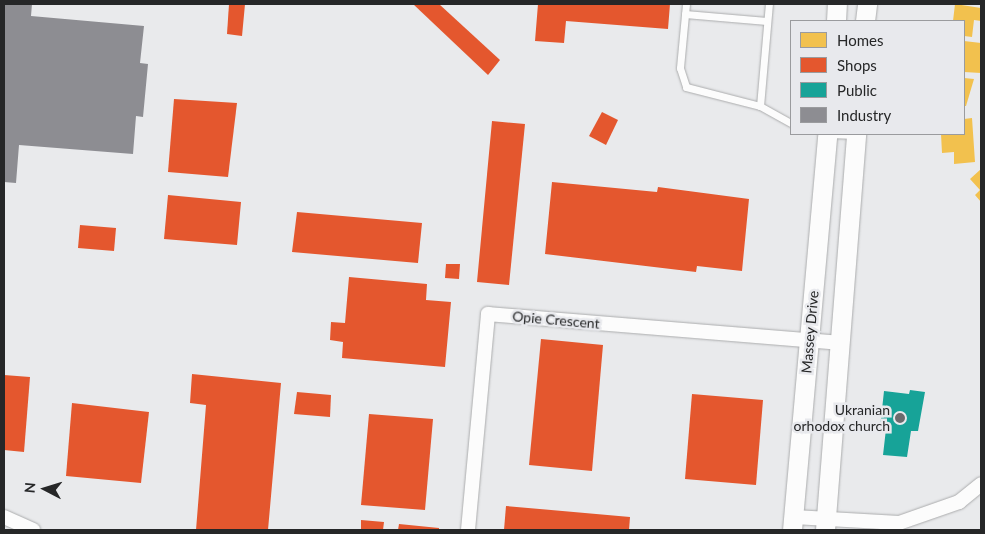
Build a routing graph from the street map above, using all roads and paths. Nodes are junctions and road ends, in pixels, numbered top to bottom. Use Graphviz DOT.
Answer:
graph roads {
  1 [pos="686,4"];
  2 [pos="769,4"];
  3 [pos="837,4"];
  4 [pos="867,4"];
  5 [pos="685,14"];
  6 [pos="836,20"];
  7 [pos="866,20"];
  8 [pos="767,21"];
  9 [pos="760,106"];
  10 [pos="790,122"];
  11 [pos="827,135"];
  12 [pos="856,135"];
  13 [pos="810,341"];
  14 [pos="841,343"];
  15 [pos="981,484"];
  16 [pos="4,517"];
  17 [pos="793,524"];
  18 [pos="825,525"];
  19 [pos="33,530"];
  20 [pos="468,530"];
  1 -- 5 [label="lane"];
  2 -- 8 [label="lane"];
  3 -- 6 [label="street"];
  4 -- 7 [label="street"];
  5 -- 8 [label="lane"];
  5 -- 9 [label="lane"];
  8 -- 9 [label="lane"];
  9 -- 10 [label="lane"];
  11 -- 13 [label="street, Massey Drive"];
  12 -- 14 [label="street"];
  13 -- 14 [label="street, Opie Crescent"];
  13 -- 17 [label="street, Massey Drive"];
  13 -- 20 [label="street, Opie Crescent"];
  14 -- 18 [label="street"];
  15 -- 18 [label="street"];
  16 -- 19 [label="street"];
  17 -- 18 [label="street"];
}
